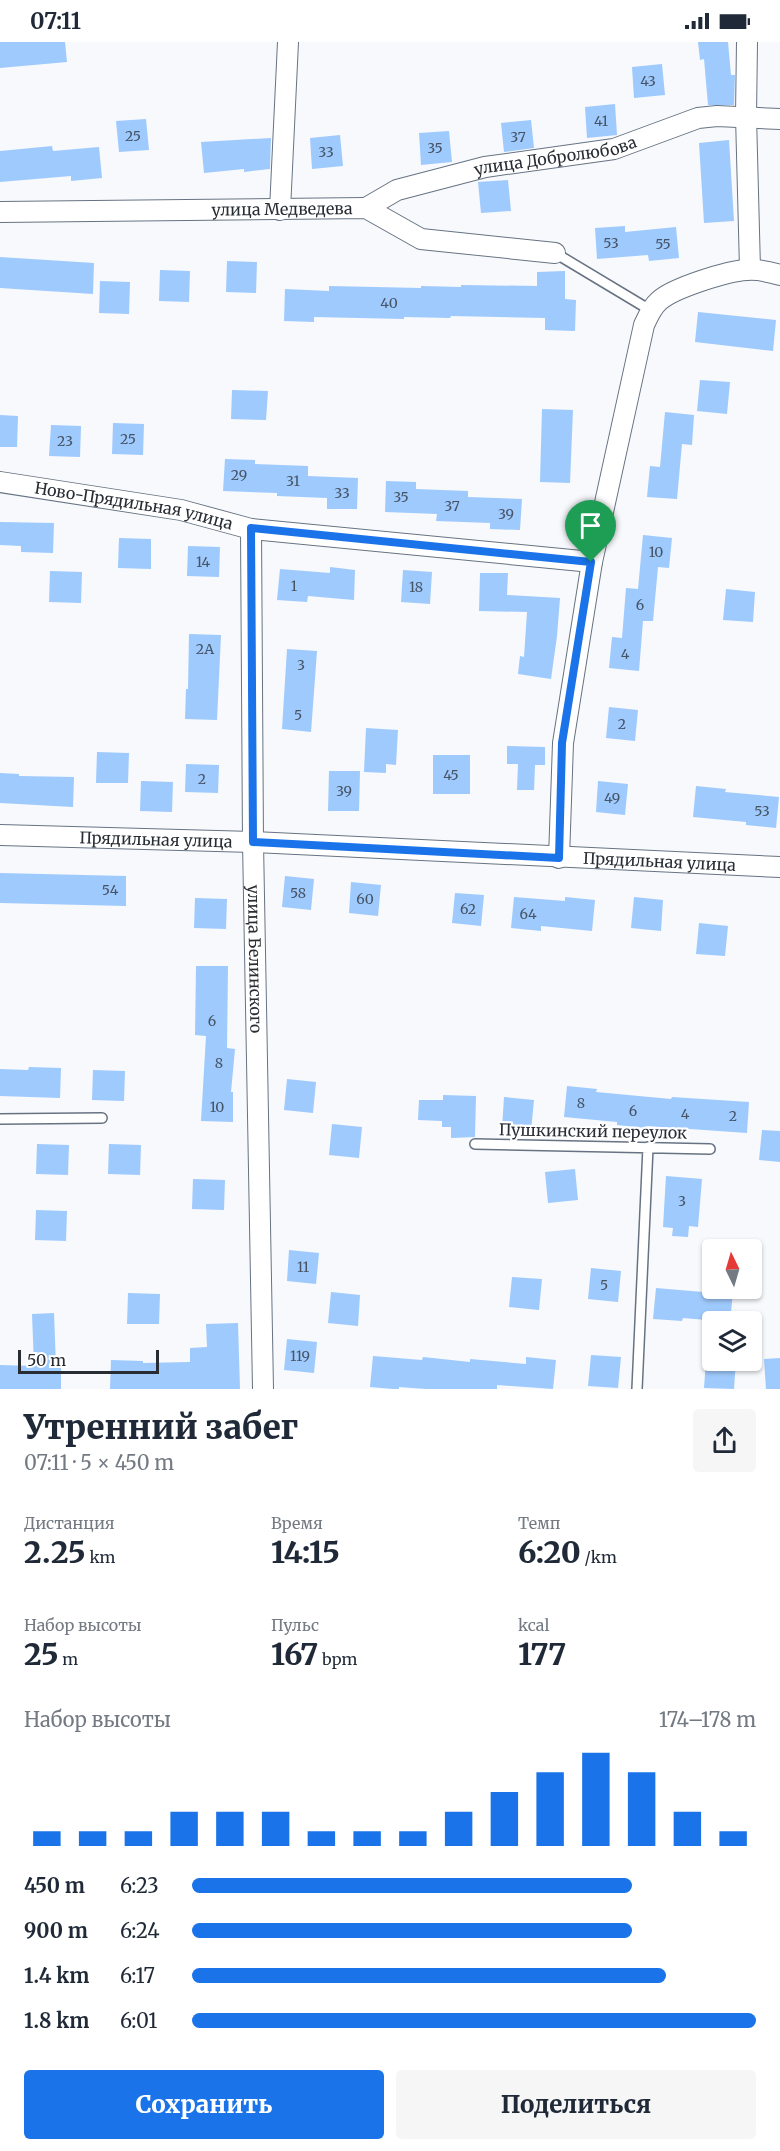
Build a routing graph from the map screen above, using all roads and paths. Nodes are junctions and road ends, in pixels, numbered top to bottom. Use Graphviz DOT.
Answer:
graph roads {
  1 [pos="288,42"];
  2 [pos="747,42"];
  3 [pos="746,116"];
  4 [pos="780,119"];
  5 [pos="366,208"];
  6 [pos="280,210"];
  7 [pos="0,212"];
  8 [pos="555,253"];
  9 [pos="750,269"];
  10 [pos="780,275"];
  11 [pos="650,310"];
  12 [pos="0,482"];
  13 [pos="251,528"];
  14 [pos="591,562"];
  15 [pos="0,835"];
  16 [pos="253,842"];
  17 [pos="559,858"];
  18 [pos="780,867"];
  19 [pos="102,1118"];
  20 [pos="0,1119"];
  21 [pos="475,1144"];
  22 [pos="648,1147"];
  23 [pos="710,1149"];
  24 [pos="263,1389"];
  25 [pos="637,1389"];
  1 -- 6 [label="street"];
  2 -- 3 [label="street"];
  3 -- 4 [label="street, улица Добролюбова"];
  3 -- 5 [label="street, улица Добролюбова"];
  3 -- 9 [label="street"];
  5 -- 6 [label="street, улица Медведева"];
  5 -- 8 [label="street, улица Медведева"];
  6 -- 7 [label="street, улица Медведева"];
  8 -- 11 [label="lane, улица Медведева"];
  9 -- 10 [label="street"];
  9 -- 11 [label="street"];
  11 -- 14 [label="street"];
  12 -- 13 [label="street, Ново-Прядильная улица"];
  13 -- 14 [label="street, Ново-Прядильная улица"];
  13 -- 16 [label="street, улица Белинского"];
  14 -- 17 [label="street"];
  15 -- 16 [label="street, Прядильная улица"];
  16 -- 17 [label="street, Прядильная улица"];
  16 -- 24 [label="street, улица Белинского"];
  17 -- 18 [label="street, Прядильная улица"];
  19 -- 20 [label="lane"];
  21 -- 22 [label="lane, Пушкинский переулок"];
  22 -- 23 [label="lane, Пушкинский переулок"];
  22 -- 25 [label="lane"];
}
